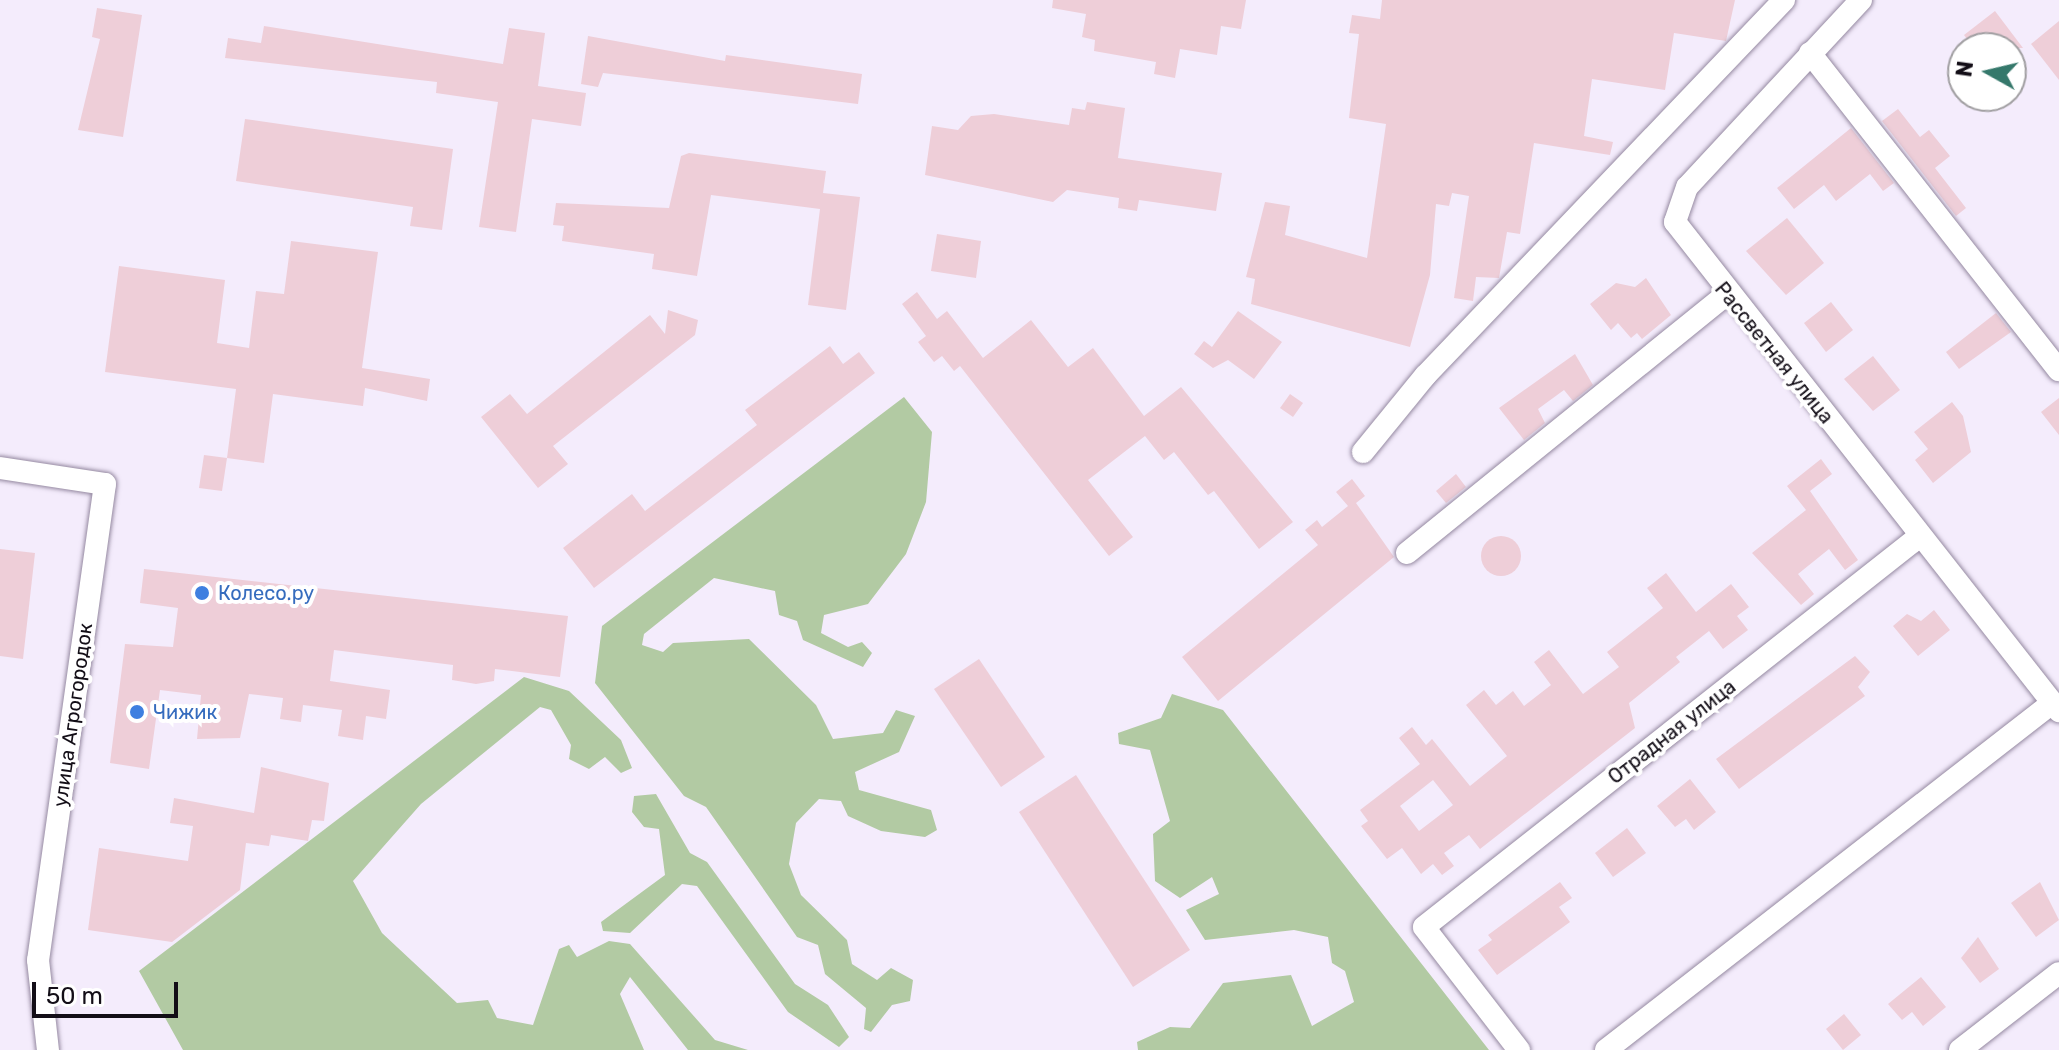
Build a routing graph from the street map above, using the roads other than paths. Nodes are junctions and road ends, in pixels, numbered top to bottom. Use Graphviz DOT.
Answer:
graph roads {
  1 [pos="1784,0"];
  2 [pos="1861,0"];
  3 [pos="1810,53"];
  4 [pos="1727,294"];
  5 [pos="2059,370"];
  6 [pos="1363,452"];
  7 [pos="0,468"];
  8 [pos="1920,536"];
  9 [pos="1407,553"];
  10 [pos="2056,707"];
  11 [pos="2059,973"];
  12 [pos="48,1050"];
  13 [pos="1519,1050"];
  14 [pos="1606,1050"];
  15 [pos="1960,1050"];
  1 -- 6 [label="street"];
  2 -- 3 [label="street, Рассветная улица"];
  3 -- 4 [label="street, Рассветная улица"];
  3 -- 5 [label="street"];
  4 -- 8 [label="street, Рассветная улица"];
  4 -- 9 [label="street"];
  7 -- 12 [label="street, улица Агрогородок"];
  8 -- 10 [label="street, Рассветная улица"];
  8 -- 13 [label="street, Отрадная улица"];
  10 -- 14 [label="street"];
  11 -- 15 [label="street"];
}
